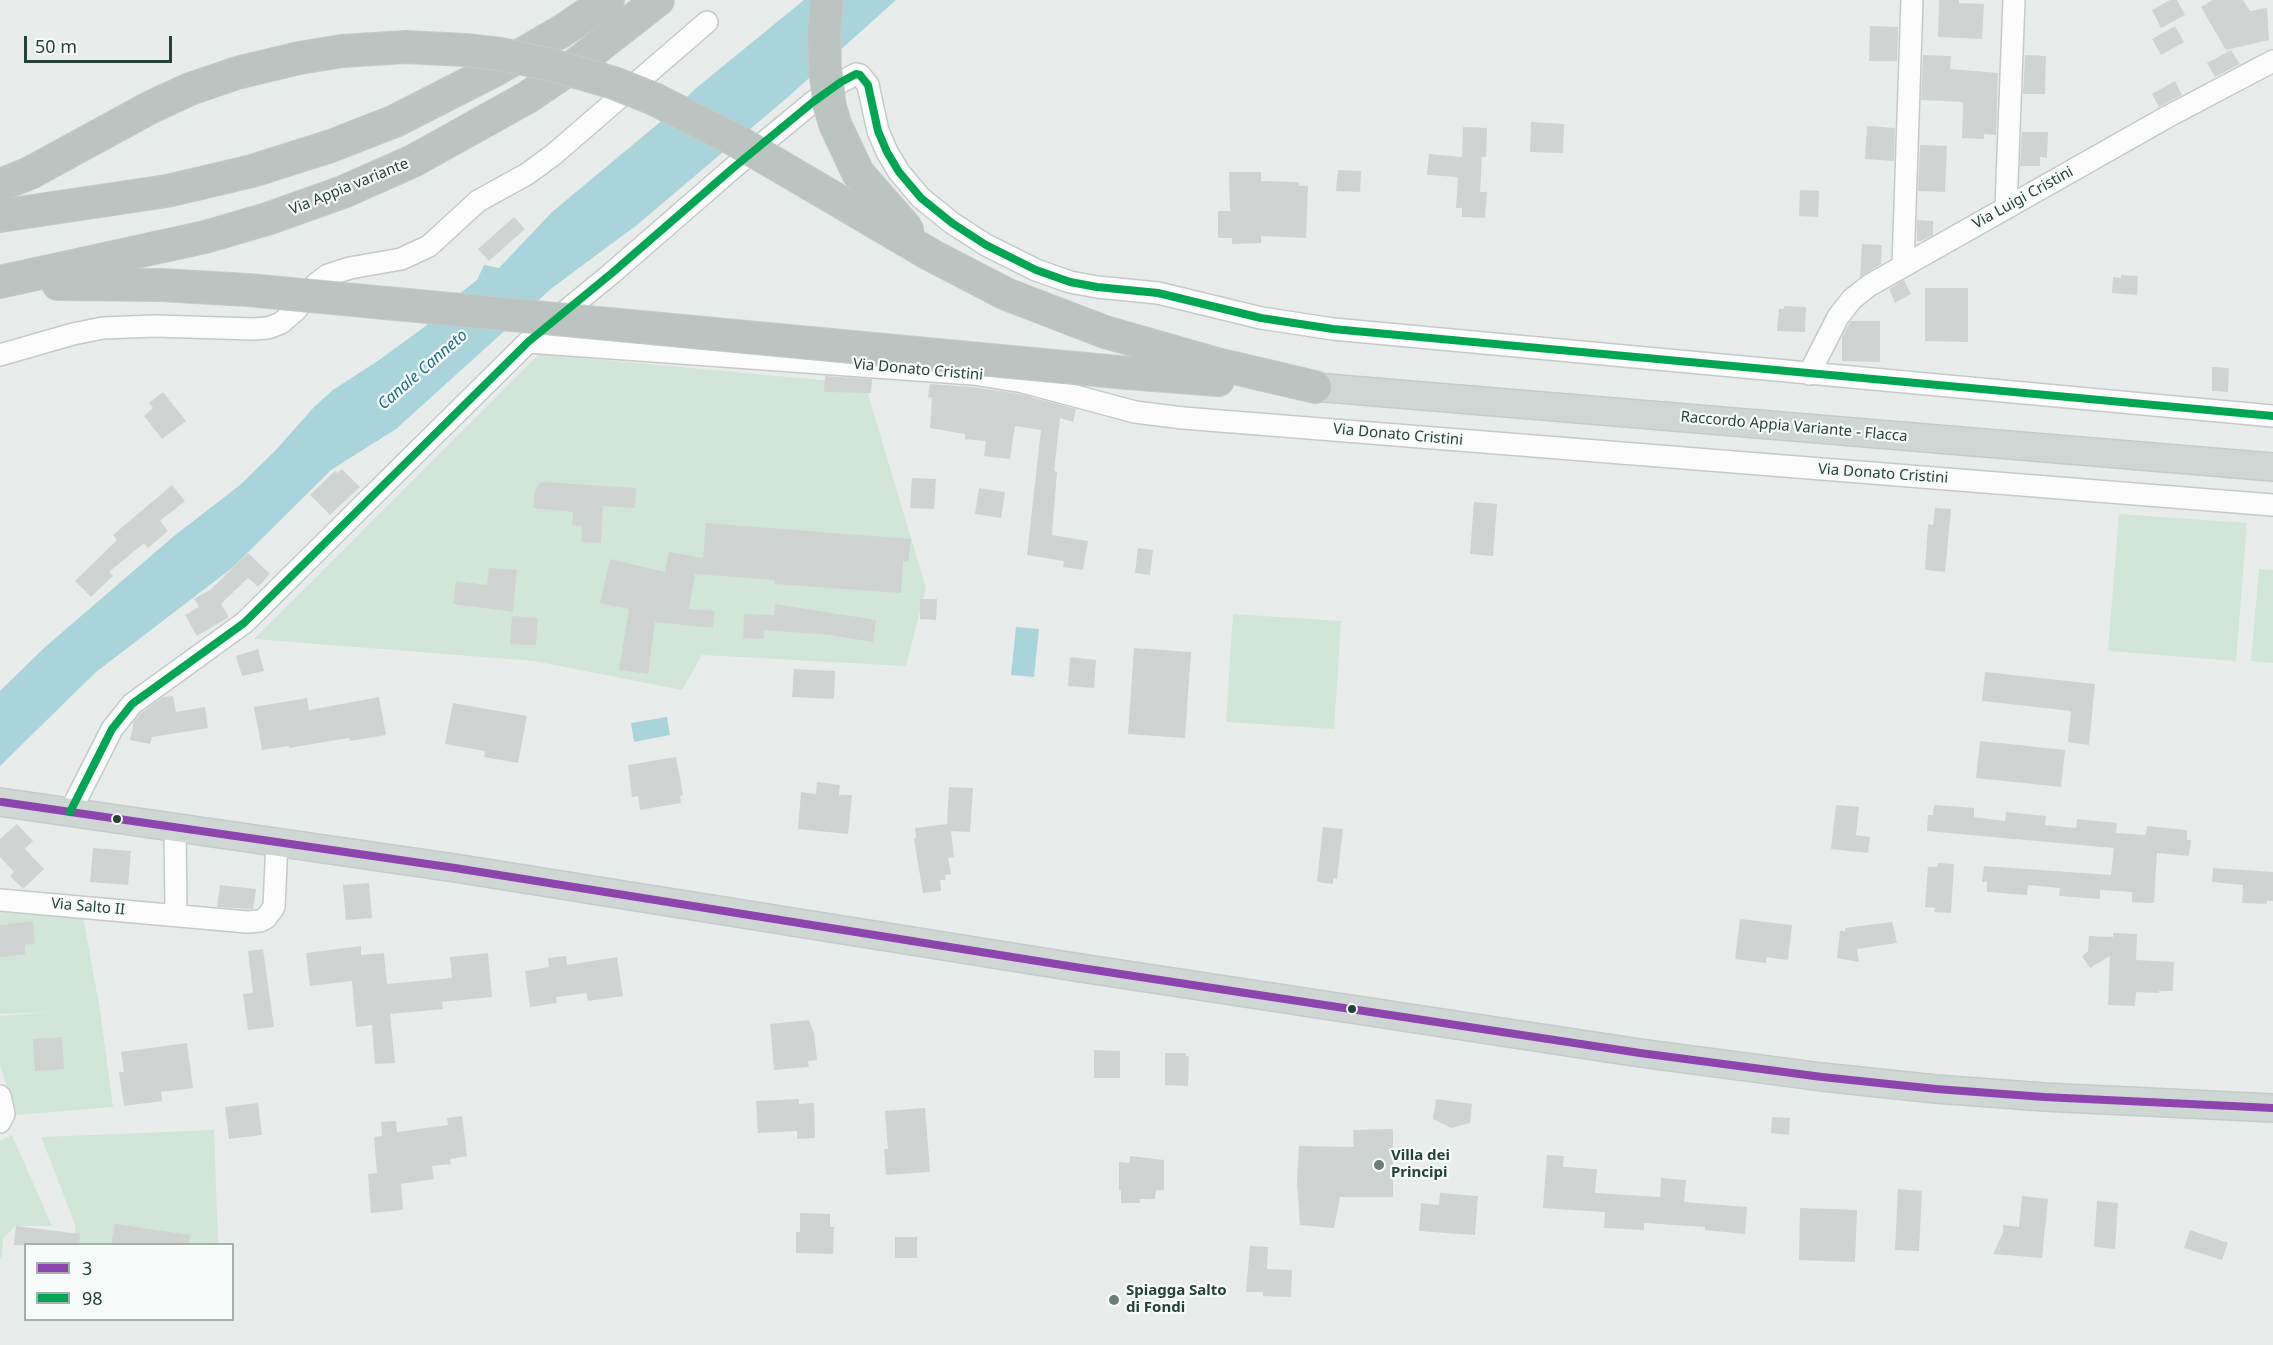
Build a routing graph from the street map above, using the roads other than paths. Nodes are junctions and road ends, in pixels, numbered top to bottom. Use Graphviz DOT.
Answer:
graph roads {
  1 [pos="608,0"];
  2 [pos="658,0"];
  3 [pos="827,0"];
  4 [pos="1912,0"];
  5 [pos="2014,0"];
  6 [pos="707,22"];
  7 [pos="2273,61"];
  8 [pos="0,185"];
  9 [pos="2006,207"];
  10 [pos="0,216"];
  11 [pos="931,255"];
  12 [pos="1903,266"];
  13 [pos="0,284"];
  14 [pos="528,342"];
  15 [pos="0,355"];
  16 [pos="1809,374"];
  17 [pos="1315,387"];
  18 [pos="2273,417"];
  19 [pos="2273,467"];
  20 [pos="2273,505"];
  21 [pos="5,802"];
  22 [pos="70,812"];
  23 [pos="175,826"];
  24 [pos="277,842"];
  25 [pos="0,900"];
  26 [pos="176,915"];
  27 [pos="0,1096"];
  28 [pos="2273,1108"];
  29 [pos="0,1122"];
  1 -- 10 [label="highway"];
  2 -- 13 [label="highway, Via Appia variante"];
  3 -- 11 [label="highway, bridge"];
  4 -- 12 [label="street"];
  5 -- 9 [label="street"];
  6 -- 15 [label="street"];
  7 -- 9 [label="street, Via Luigi Cristini"];
  8 -- 11 [label="highway, bridge"];
  9 -- 12 [label="street, Via Luigi Cristini"];
  11 -- 17 [label="highway"];
  12 -- 16 [label="street, Via Luigi Cristini"];
  13 -- 17 [label="highway, bridge"];
  14 -- 16 [label="street"];
  14 -- 20 [label="street, Via Donato Cristini"];
  14 -- 22 [label="street"];
  16 -- 18 [label="street"];
  17 -- 19 [label="main road, Raccordo Appia Variante - Flacca"];
  21 -- 22 [label="main road"];
  22 -- 23 [label="main road"];
  23 -- 24 [label="main road"];
  23 -- 26 [label="street"];
  24 -- 26 [label="street, Via Salto II"];
  24 -- 28 [label="main road"];
  25 -- 26 [label="street, Via Salto II"];
  27 -- 29 [label="street"];
}
